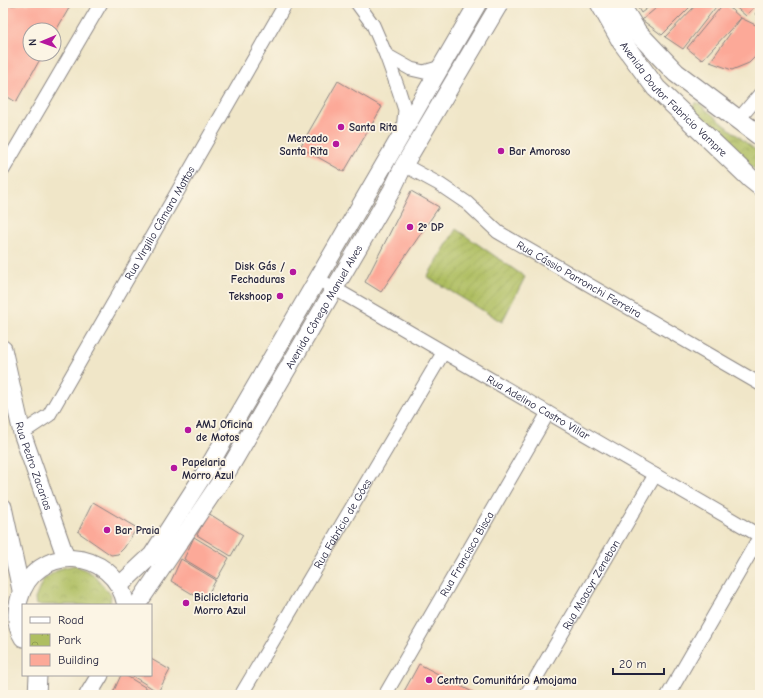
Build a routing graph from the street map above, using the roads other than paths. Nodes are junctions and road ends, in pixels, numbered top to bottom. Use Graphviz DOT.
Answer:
graph roads {
  1 [pos="101,3"];
  2 [pos="286,3"];
  3 [pos="357,3"];
  4 [pos="478,3"];
  5 [pos="500,3"];
  6 [pos="600,3"];
  7 [pos="619,3"];
  8 [pos="386,55"];
  9 [pos="441,67"];
  10 [pos="760,94"];
  11 [pos="739,119"];
  12 [pos="403,132"];
  13 [pos="760,136"];
  14 [pos="404,165"];
  15 [pos="3,170"];
  16 [pos="760,186"];
  17 [pos="318,279"];
  18 [pos="334,289"];
  19 [pos="3,349"];
  20 [pos="443,353"];
  21 [pos="760,384"];
  22 [pos="548,413"];
  23 [pos="22,433"];
  24 [pos="655,476"];
  25 [pos="3,507"];
  26 [pos="760,536"];
  27 [pos="66,558"];
  28 [pos="119,586"];
  29 [pos="21,590"];
  30 [pos="126,604"];
  31 [pos="138,604"];
  32 [pos="22,636"];
  33 [pos="38,676"];
  34 [pos="99,676"];
  35 [pos="37,695"];
  36 [pos="88,695"];
  37 [pos="241,695"];
  38 [pos="385,695"];
  39 [pos="526,695"];
  40 [pos="668,695"];
  1 -- 15 [label="street"];
  2 -- 23 [label="street, Rua Virgilio Câmara Mattos"];
  3 -- 8 [label="street"];
  4 -- 9 [label="street, Avenida Cônego Manuel Alves"];
  5 -- 14 [label="street, Avenida Cônego Manuel Alves"];
  6 -- 16 [label="main road, Avenida Doutor Fabricio Vampre"];
  7 -- 11 [label="main road, Avenida Doutor Fabricio Vampre"];
  8 -- 9 [label="street"];
  8 -- 12 [label="street"];
  9 -- 12 [label="street, Avenida Cônego Manuel Alves"];
  10 -- 11 [label="street"];
  11 -- 13 [label="main road, Avenida Doutor Fabricio Vampre"];
  12 -- 17 [label="street, Avenida Cônego Manuel Alves"];
  14 -- 18 [label="street, Avenida Cônego Manuel Alves"];
  14 -- 21 [label="street, Rua Cássio Parronchi Ferreira"];
  17 -- 18 [label="street, Rua Adelino Castro Villar"];
  17 -- 28 [label="street, Avenida Cônego Manuel Alves"];
  18 -- 20 [label="street, Rua Adelino Castro Villar"];
  18 -- 31 [label="street, Avenida Cônego Manuel Alves"];
  19 -- 23 [label="street, Rua Pedro Zacarias"];
  20 -- 22 [label="street, Rua Adelino Castro Villar"];
  20 -- 37 [label="street, Rua Fabrício de Góes"];
  22 -- 24 [label="street, Rua Adelino Castro Villar"];
  22 -- 38 [label="street, Rua Francisco Bisca"];
  23 -- 27 [label="street, Rua Pedro Zacarias"];
  24 -- 26 [label="street, Rua Adelino Castro Villar"];
  24 -- 39 [label="street, Rua Moacyr Zenebon"];
  25 -- 29 [label="street"];
  26 -- 40 [label="street"];
  27 -- 28 [label="street"];
  27 -- 29 [label="street"];
  28 -- 30 [label="street"];
  29 -- 32 [label="street"];
  33 -- 35 [label="street"];
  34 -- 36 [label="street"];
}
